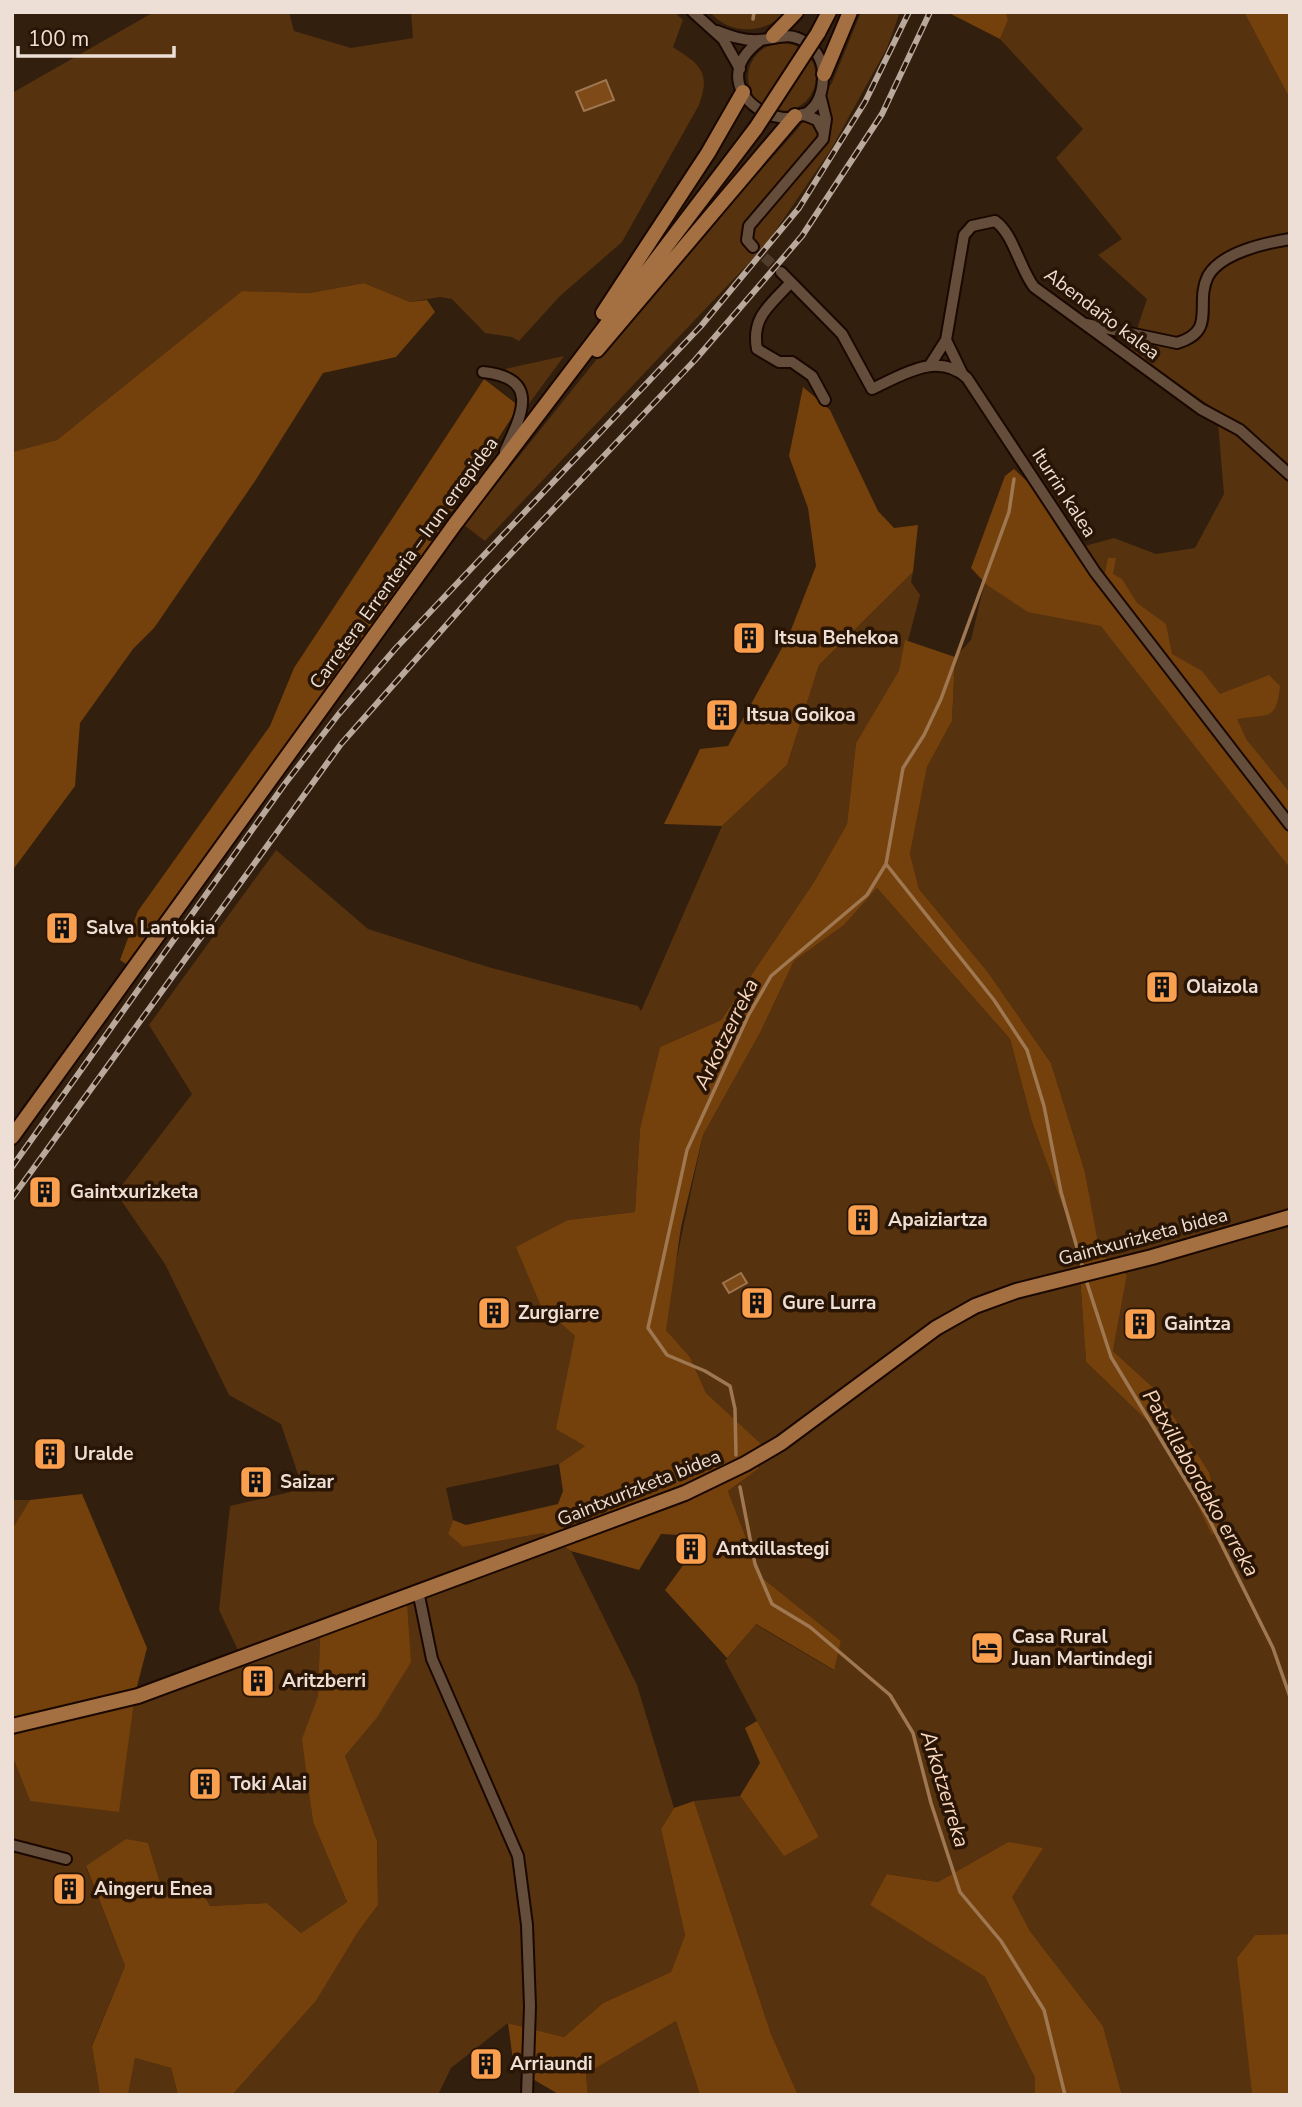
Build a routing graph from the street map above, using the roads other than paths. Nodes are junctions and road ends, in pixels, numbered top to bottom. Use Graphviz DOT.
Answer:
graph roads {
  1 [pos="692,12"];
  2 [pos="796,12"];
  3 [pos="829,12"];
  4 [pos="850,12"];
  5 [pos="717,31"];
  6 [pos="767,38"];
  7 [pos="740,69"];
  8 [pos="824,74"];
  9 [pos="743,92"];
  10 [pos="820,95"];
  11 [pos="798,115"];
  12 [pos="824,134"];
  13 [pos="1290,239"];
  14 [pos="753,247"];
  15 [pos="781,272"];
  16 [pos="792,282"];
  17 [pos="1082,323"];
  18 [pos="946,340"];
  19 [pos="578,361"];
  20 [pos="930,365"];
  21 [pos="483,372"];
  22 [pos="961,373"];
  23 [pos="556,390"];
  24 [pos="825,400"];
  25 [pos="498,466"];
  26 [pos="1290,475"];
  27 [pos="1290,825"];
  28 [pos="12,1137"];
  29 [pos="1290,1217"];
  30 [pos="418,1591"];
  31 [pos="12,1726"];
  32 [pos="12,1845"];
  33 [pos="66,1859"];
  34 [pos="527,2095"];
  1 -- 5 [label="street"];
  2 -- 6 [label="main road"];
  3 -- 19 [label="main road, Carretera Errenteria – Irun errepidea, bridge"];
  4 -- 8 [label="main road"];
  5 -- 6 [label="street"];
  5 -- 7 [label="street"];
  6 -- 7 [label="street"];
  6 -- 8 [label="street"];
  7 -- 9 [label="street"];
  8 -- 10 [label="street"];
  9 -- 11 [label="street"];
  9 -- 19 [label="main road"];
  10 -- 11 [label="street"];
  10 -- 12 [label="street"];
  11 -- 12 [label="street"];
  11 -- 23 [label="main road"];
  12 -- 14 [label="street"];
  13 -- 17 [label="street"];
  15 -- 16 [label="street"];
  16 -- 20 [label="street"];
  16 -- 24 [label="street"];
  17 -- 18 [label="street, Abendaño kalea"];
  17 -- 26 [label="street, Abendaño kalea"];
  18 -- 20 [label="street"];
  18 -- 22 [label="street, Iturrin kalea"];
  19 -- 23 [label="main road, Carretera Errenteria – Irun errepidea"];
  20 -- 22 [label="street"];
  21 -- 25 [label="street"];
  22 -- 27 [label="street, Iturrin kalea"];
  23 -- 25 [label="main road, Carretera Errenteria – Irun errepidea"];
  25 -- 28 [label="main road, Carretera Errenteria – Irun errepidea"];
  29 -- 30 [label="main road, Gaintxurizketa bidea"];
  30 -- 31 [label="main road, Gaintxurizketa bidea"];
  30 -- 34 [label="street"];
  32 -- 33 [label="street"];
}
